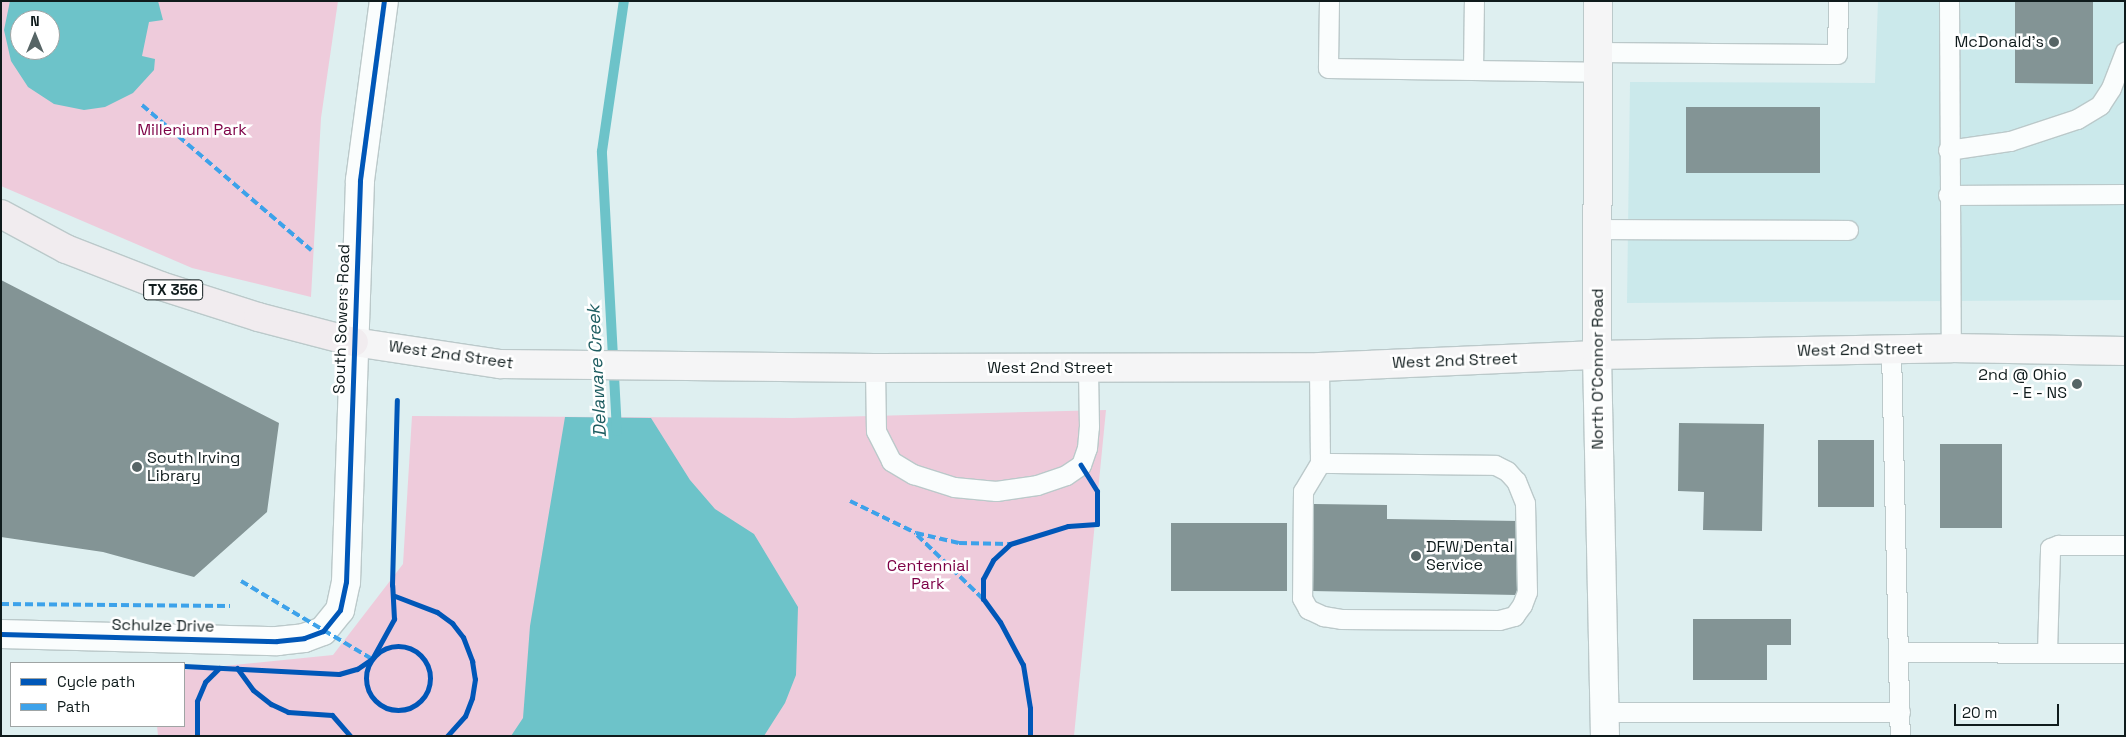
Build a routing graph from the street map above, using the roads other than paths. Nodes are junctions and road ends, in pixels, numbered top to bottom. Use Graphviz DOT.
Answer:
graph roads {
  1 [pos="384,1"];
  2 [pos="1330,1"];
  3 [pos="1474,1"];
  4 [pos="1598,1"];
  5 [pos="1838,1"];
  6 [pos="1950,1"];
  7 [pos="2125,52"];
  8 [pos="1598,62"];
  9 [pos="1473,69"];
  10 [pos="1948,150"];
  11 [pos="2125,194"];
  12 [pos="1948,195"];
  13 [pos="1,214"];
  14 [pos="1599,229"];
  15 [pos="1848,230"];
  16 [pos="354,342"];
  17 [pos="1951,348"];
  18 [pos="1891,350"];
  19 [pos="2125,351"];
  20 [pos="1597,355"];
  21 [pos="1319,367"];
  22 [pos="875,368"];
  23 [pos="1088,368"];
  24 [pos="1320,463"];
  25 [pos="2125,545"];
  26 [pos="323,632"];
  27 [pos="1,634"];
  28 [pos="1900,652"];
  29 [pos="2047,652"];
  30 [pos="2125,653"];
  31 [pos="1900,712"];
  32 [pos="1605,724"];
  33 [pos="1900,736"];
  1 -- 16 [label="street, South Sowers Road"];
  2 -- 9 [label="lane"];
  3 -- 9 [label="lane"];
  4 -- 8 [label="main road, North O'Connor Road"];
  5 -- 8 [label="lane"];
  6 -- 10 [label="lane"];
  7 -- 10 [label="lane"];
  8 -- 9 [label="lane"];
  8 -- 14 [label="main road, North O'Connor Road"];
  10 -- 12 [label="lane"];
  11 -- 12 [label="lane"];
  12 -- 17 [label="lane"];
  13 -- 16 [label="main road, West 2nd Street / TX 356"];
  14 -- 15 [label="lane"];
  14 -- 20 [label="main road, North O'Connor Road"];
  16 -- 22 [label="main road, West 2nd Street"];
  16 -- 26 [label="street, South Sowers Road"];
  17 -- 18 [label="main road, West 2nd Street"];
  17 -- 19 [label="main road, West 2nd Street"];
  18 -- 20 [label="main road, West 2nd Street"];
  18 -- 28 [label="lane"];
  20 -- 21 [label="main road, West 2nd Street"];
  20 -- 32 [label="street, North O'Connor Road"];
  21 -- 23 [label="main road, West 2nd Street"];
  21 -- 24 [label="lane"];
  22 -- 23 [label="main road, West 2nd Street"];
  22 -- 23 [label="lane"];
  24 -- 24 [label="lane"];
  25 -- 29 [label="lane"];
  26 -- 27 [label="street, Schulze Drive"];
  28 -- 29 [label="lane"];
  28 -- 31 [label="lane"];
  29 -- 30 [label="lane"];
  31 -- 32 [label="lane"];
  31 -- 33 [label="lane"];
}
